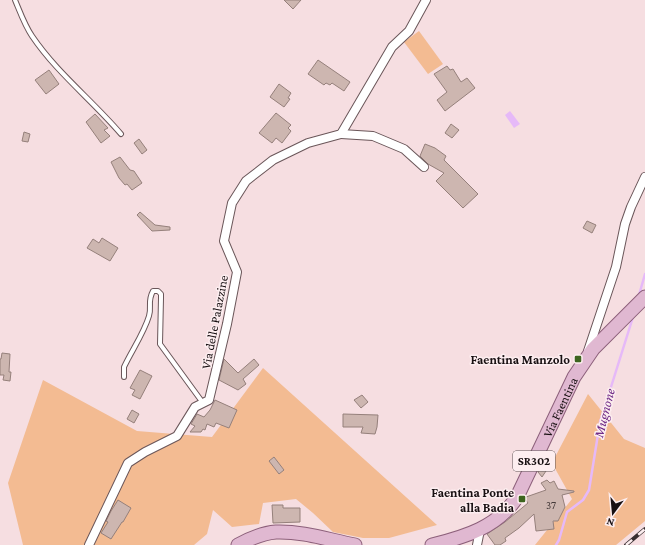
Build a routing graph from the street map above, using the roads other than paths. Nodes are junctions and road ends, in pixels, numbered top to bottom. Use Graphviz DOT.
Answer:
graph roads {
  1 [pos="15,0"];
  2 [pos="426,0"];
  3 [pos="121,134"];
  4 [pos="342,134"];
  5 [pos="424,167"];
  6 [pos="645,177"];
  7 [pos="641,301"];
  8 [pos="586,358"];
  9 [pos="124,377"];
  10 [pos="203,403"];
  11 [pos="480,530"];
  12 [pos="89,545"];
  13 [pos="238,545"];
  14 [pos="355,545"];
  15 [pos="432,545"];
  16 [pos="477,545"];
  1 -- 3 [label="lane"];
  2 -- 4 [label="street"];
  4 -- 5 [label="street, Via delle Palazzine"];
  4 -- 10 [label="street, Via delle Palazzine"];
  6 -- 8 [label="street, Via Faentina"];
  7 -- 8 [label="main road, Via Faentina / SR302"];
  8 -- 11 [label="main road, Via Faentina / SR302"];
  9 -- 10 [label="lane"];
  10 -- 12 [label="street, Via delle Palazzine"];
  11 -- 15 [label="main road, Via Faentina / SR302"];
  11 -- 16 [label="street"];
  13 -- 14 [label="main road"];
}
